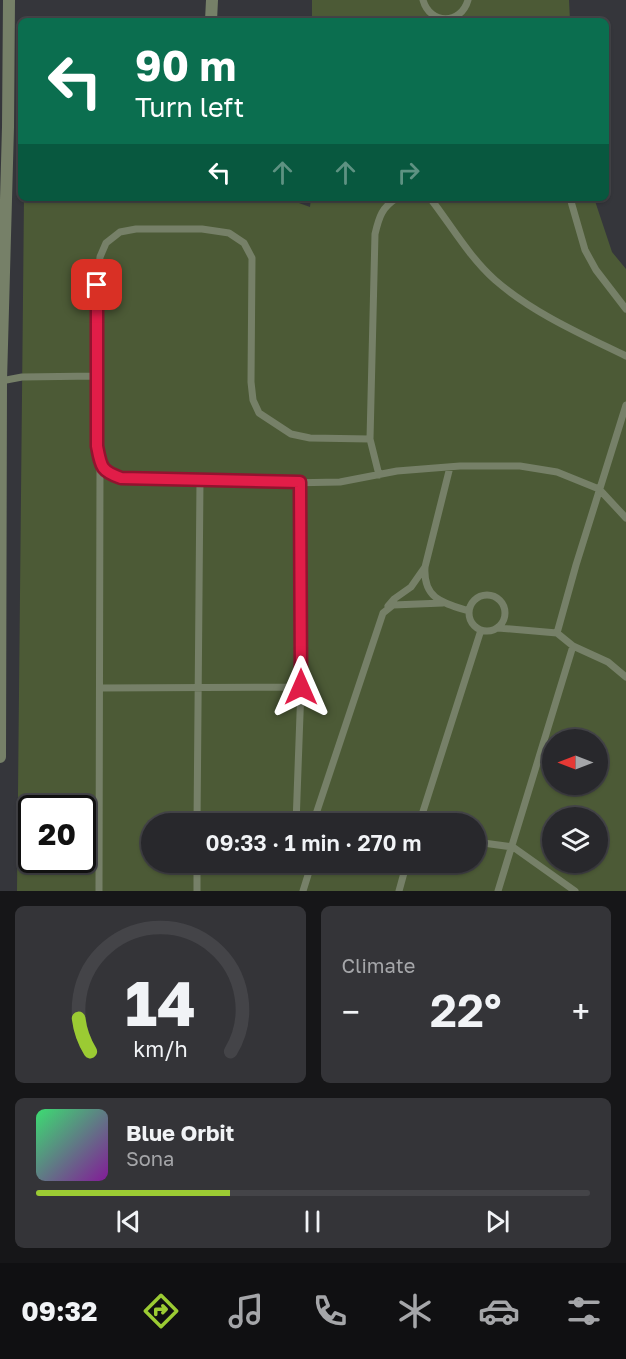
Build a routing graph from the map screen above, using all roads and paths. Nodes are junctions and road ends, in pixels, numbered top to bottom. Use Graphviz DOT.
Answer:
graph roads {
  1 [pos="9,0"];
  2 [pos="212,0"];
  3 [pos="423,0"];
  4 [pos="468,0"];
  5 [pos="212,18"];
  6 [pos="440,18"];
  7 [pos="453,18"];
  8 [pos="18,62"];
  9 [pos="8,63"];
  10 [pos="394,201"];
  11 [pos="432,201"];
  12 [pos="571,201"];
  13 [pos="626,309"];
  14 [pos="626,356"];
  15 [pos="96,376"];
  16 [pos="1,381"];
  17 [pos="626,405"];
  18 [pos="370,439"];
  19 [pos="100,466"];
  20 [pos="450,467"];
  21 [pos="379,475"];
  22 [pos="200,480"];
  23 [pos="300,482"];
  24 [pos="599,489"];
  25 [pos="626,518"];
  26 [pos="425,567"];
  27 [pos="443,603"];
  28 [pos="469,611"];
  29 [pos="383,613"];
  30 [pos="498,628"];
  31 [pos="481,630"];
  32 [pos="558,633"];
  33 [pos="573,646"];
  34 [pos="626,677"];
  35 [pos="301,687"];
  36 [pos="100,688"];
  37 [pos="198,688"];
  38 [pos="0,757"];
  39 [pos="197,813"];
  40 [pos="297,813"];
  41 [pos="316,813"];
  42 [pos="423,813"];
  43 [pos="486,843"];
  44 [pos="513,847"];
  45 [pos="197,873"];
  46 [pos="309,873"];
  47 [pos="404,873"];
  48 [pos="99,891"];
  49 [pos="197,891"];
  50 [pos="303,891"];
  51 [pos="399,891"];
  52 [pos="498,891"];
  53 [pos="575,891"];
  1 -- 9 [label="street"];
  2 -- 5 [label="street"];
  3 -- 6 [label="lane"];
  4 -- 7 [label="lane"];
  8 -- 9 [label="street"];
  9 -- 16 [label="street"];
  10 -- 18 [label="lane"];
  11 -- 14 [label="lane"];
  12 -- 13 [label="lane"];
  15 -- 16 [label="lane"];
  15 -- 18 [label="lane"];
  15 -- 19 [label="lane"];
  16 -- 38 [label="street"];
  17 -- 24 [label="lane"];
  18 -- 21 [label="lane"];
  19 -- 22 [label="lane"];
  19 -- 36 [label="lane"];
  20 -- 21 [label="lane"];
  20 -- 24 [label="lane"];
  20 -- 26 [label="lane"];
  21 -- 23 [label="lane"];
  22 -- 23 [label="lane"];
  22 -- 37 [label="lane"];
  23 -- 35 [label="lane"];
  24 -- 25 [label="lane"];
  24 -- 32 [label="lane"];
  26 -- 27 [label="lane"];
  26 -- 29 [label="lane"];
  27 -- 28 [label="lane"];
  27 -- 29 [label="lane"];
  28 -- 30 [label="lane"];
  28 -- 31 [label="lane"];
  29 -- 41 [label="lane"];
  30 -- 31 [label="lane"];
  30 -- 32 [label="lane"];
  31 -- 42 [label="lane"];
  32 -- 33 [label="lane"];
  33 -- 34 [label="lane"];
  33 -- 44 [label="lane"];
  35 -- 37 [label="lane"];
  35 -- 40 [label="lane"];
  36 -- 37 [label="lane"];
  36 -- 48 [label="lane"];
  37 -- 39 [label="lane"];
  43 -- 44 [label="lane"];
  44 -- 52 [label="lane"];
  44 -- 53 [label="lane"];
  45 -- 49 [label="lane"];
  46 -- 50 [label="lane"];
  47 -- 51 [label="lane"];
}
